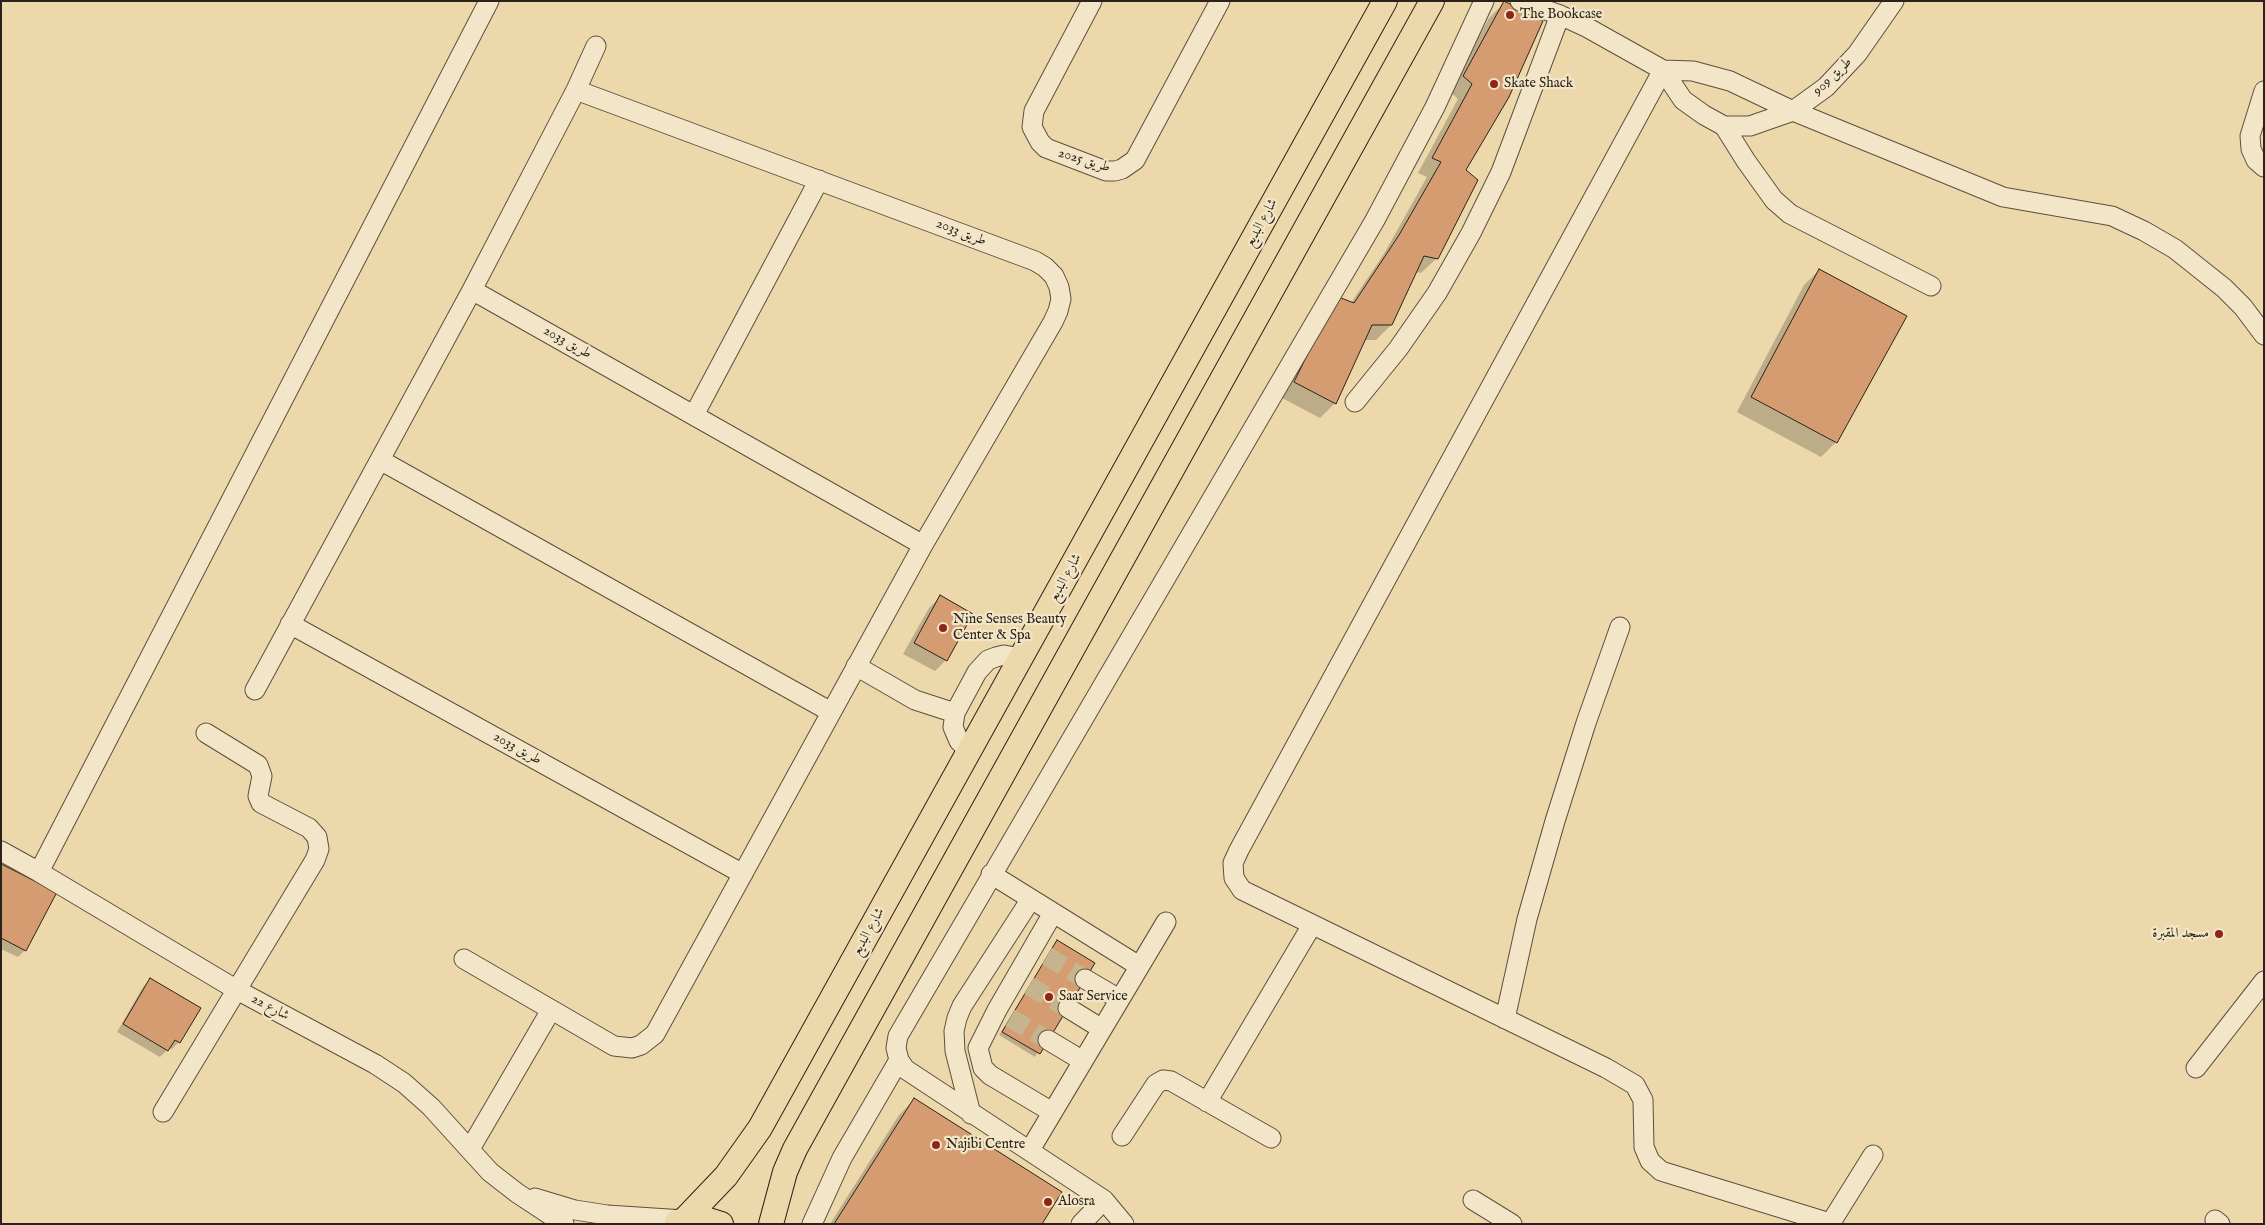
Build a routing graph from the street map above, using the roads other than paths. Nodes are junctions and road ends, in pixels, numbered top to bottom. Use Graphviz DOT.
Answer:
graph roads {
  1 [pos="489,1"];
  2 [pos="1092,1"];
  3 [pos="1220,1"];
  4 [pos="1385,1"];
  5 [pos="1432,1"];
  6 [pos="1484,1"];
  7 [pos="1520,1"];
  8 [pos="1894,1"];
  9 [pos="1560,15"];
  10 [pos="596,46"];
  11 [pos="1663,70"];
  12 [pos="576,90"];
  13 [pos="2264,92"];
  14 [pos="1793,111"];
  15 [pos="1724,126"];
  16 [pos="2264,167"];
  17 [pos="819,180"];
  18 [pos="1931,286"];
  19 [pos="472,290"];
  20 [pos="2262,329"];
  21 [pos="1355,402"];
  22 [pos="694,415"];
  23 [pos="380,460"];
  24 [pos="923,545"];
  25 [pos="290,624"];
  26 [pos="1620,627"];
  27 [pos="1021,658"];
  28 [pos="856,666"];
  29 [pos="255,690"];
  30 [pos="831,712"];
  31 [pos="955,713"];
  32 [pos="206,734"];
  33 [pos="970,751"];
  34 [pos="1,851"];
  35 [pos="40,872"];
  36 [pos="743,874"];
  37 [pos="991,874"];
  38 [pos="1031,899"];
  39 [pos="1053,913"];
  40 [pos="1166,922"];
  41 [pos="1312,925"];
  42 [pos="464,959"];
  43 [pos="1139,966"];
  44 [pos="1085,979"];
  45 [pos="2264,981"];
  46 [pos="237,990"];
  47 [pos="1119,999"];
  48 [pos="1068,1008"];
  49 [pos="551,1010"];
  50 [pos="1505,1019"];
  51 [pos="1102,1029"];
  52 [pos="1048,1040"];
  53 [pos="898,1060"];
  54 [pos="1083,1061"];
  55 [pos="2196,1068"];
  56 [pos="1208,1102"];
  57 [pos="163,1112"];
  58 [pos="1052,1112"];
  59 [pos="971,1114"];
  60 [pos="1122,1136"];
  61 [pos="1270,1138"];
  62 [pos="470,1149"];
  63 [pos="1030,1150"];
  64 [pos="1873,1155"];
  65 [pos="517,1193"];
  66 [pos="1104,1200"];
  67 [pos="1473,1200"];
  68 [pos="814,1216"];
  69 [pos="678,1222"];
  70 [pos="1830,1223"];
  71 [pos="564,1224"];
  72 [pos="721,1224"];
  73 [pos="771,1224"];
  74 [pos="1082,1224"];
  75 [pos="1124,1224"];
  76 [pos="1512,1224"];
  1 -- 35 [label="street"];
  2 -- 3 [label="street, طريق 2025"];
  4 -- 27 [label="main road, شارع البديع"];
  5 -- 73 [label="main road"];
  6 -- 37 [label="street"];
  7 -- 9 [label="street"];
  8 -- 14 [label="street, طريق 909"];
  9 -- 11 [label="street"];
  9 -- 21 [label="street"];
  10 -- 12 [label="street"];
  11 -- 14 [label="street"];
  11 -- 15 [label="street"];
  11 -- 41 [label="street"];
  12 -- 17 [label="street, طريق 2033"];
  12 -- 19 [label="street"];
  13 -- 16 [label="street"];
  14 -- 15 [label="street, طريق 909"];
  14 -- 20 [label="street"];
  15 -- 18 [label="street"];
  17 -- 22 [label="street"];
  17 -- 24 [label="street, طريق 2033"];
  19 -- 22 [label="street, طريق 2033"];
  19 -- 23 [label="street"];
  22 -- 24 [label="street, طريق 2033"];
  23 -- 25 [label="street"];
  23 -- 30 [label="street"];
  24 -- 28 [label="street, طريق 2033"];
  25 -- 29 [label="street"];
  25 -- 36 [label="street, طريق 2033"];
  26 -- 50 [label="street"];
  27 -- 31 [label="street"];
  27 -- 33 [label="main road, شارع البديع"];
  28 -- 30 [label="street, طريق 2033"];
  28 -- 31 [label="street"];
  30 -- 36 [label="street, طريق 2033"];
  31 -- 33 [label="street"];
  32 -- 46 [label="street"];
  33 -- 69 [label="main road, شارع البديع"];
  34 -- 35 [label="street, شارع 22"];
  35 -- 46 [label="street, شارع 22"];
  36 -- 49 [label="street, طريق 2033"];
  37 -- 38 [label="street"];
  37 -- 53 [label="street"];
  38 -- 39 [label="street"];
  38 -- 59 [label="street"];
  39 -- 43 [label="street"];
  39 -- 58 [label="street"];
  40 -- 43 [label="street"];
  41 -- 50 [label="street"];
  41 -- 56 [label="street"];
  42 -- 49 [label="street, طريق 2033"];
  43 -- 47 [label="street"];
  44 -- 47 [label="street"];
  45 -- 55 [label="street"];
  46 -- 57 [label="street"];
  46 -- 62 [label="street, شارع 22"];
  47 -- 51 [label="street"];
  48 -- 51 [label="street"];
  49 -- 62 [label="street"];
  50 -- 70 [label="street"];
  51 -- 54 [label="street"];
  52 -- 54 [label="street"];
  53 -- 59 [label="street"];
  53 -- 68 [label="street"];
  54 -- 58 [label="street"];
  56 -- 60 [label="street"];
  56 -- 61 [label="street"];
  58 -- 63 [label="street"];
  59 -- 63 [label="street"];
  62 -- 65 [label="street, شارع 22"];
  63 -- 66 [label="street"];
  64 -- 70 [label="street"];
  65 -- 69 [label="street, شارع 22"];
  65 -- 71 [label="street, شارع 22"];
  66 -- 74 [label="street"];
  66 -- 75 [label="street"];
  67 -- 76 [label="street"];
  69 -- 72 [label="main road"];
}
